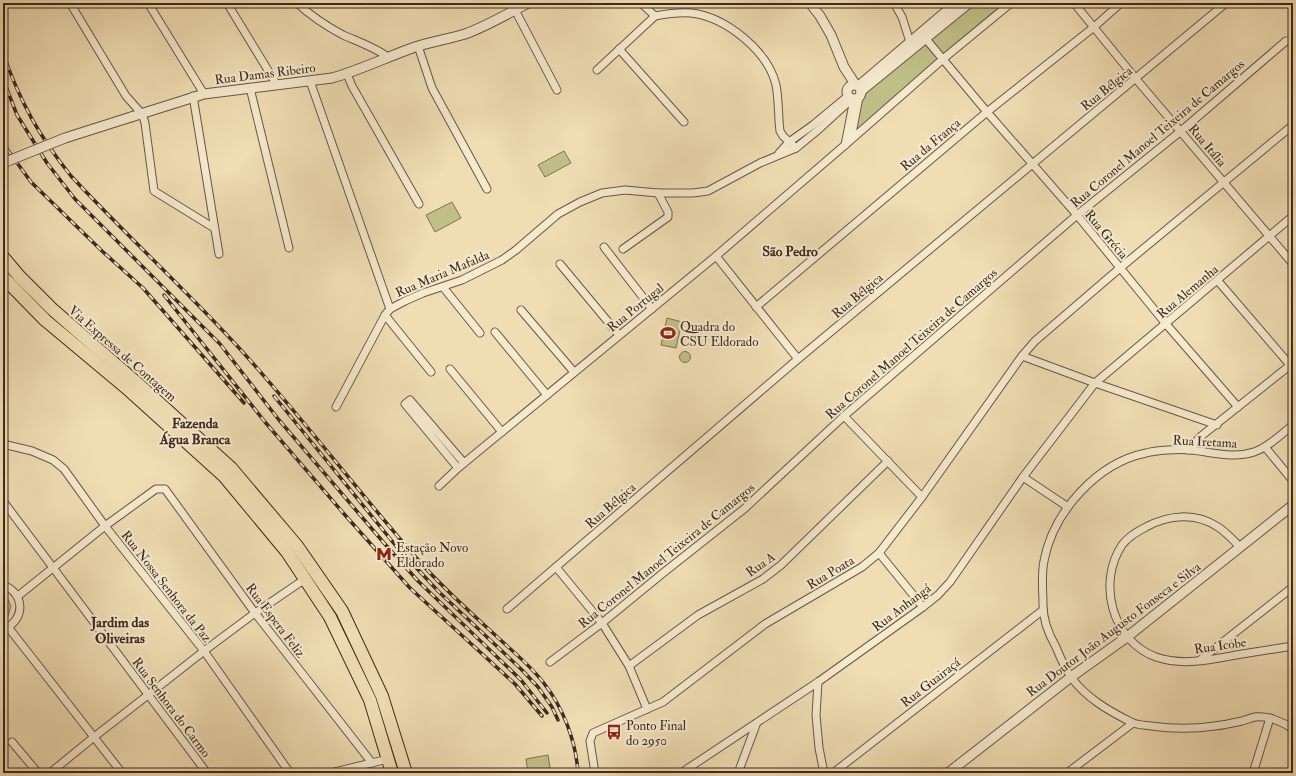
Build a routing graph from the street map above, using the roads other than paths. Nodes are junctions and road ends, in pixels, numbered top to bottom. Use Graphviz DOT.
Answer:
graph roads {
  1 [pos="70,3"];
  2 [pos="148,3"];
  3 [pos="227,3"];
  4 [pos="297,3"];
  5 [pos="528,3"];
  6 [pos="641,3"];
  7 [pos="810,3"];
  8 [pos="894,3"];
  9 [pos="956,3"];
  10 [pos="969,3"];
  11 [pos="1011,3"];
  12 [pos="1074,3"];
  13 [pos="1121,3"];
  14 [pos="1226,3"];
  15 [pos="515,10"];
  16 [pos="655,16"];
  17 [pos="1094,27"];
  18 [pos="926,39"];
  19 [pos="1286,41"];
  20 [pos="910,42"];
  21 [pos="418,46"];
  22 [pos="619,49"];
  23 [pos="388,57"];
  24 [pos="943,59"];
  25 [pos="597,70"];
  26 [pos="347,74"];
  27 [pos="1136,79"];
  28 [pos="310,81"];
  29 [pos="277,85"];
  30 [pos="250,88"];
  31 [pos="557,90"];
  32 [pos="854,93"];
  33 [pos="204,94"];
  34 [pos="193,96"];
  35 [pos="987,112"];
  36 [pos="142,114"];
  37 [pos="684,122"];
  38 [pos="1293,125"];
  39 [pos="1181,131"];
  40 [pos="852,139"];
  41 [pos="789,142"];
  42 [pos="845,145"];
  43 [pos="796,148"];
  44 [pos="778,155"];
  45 [pos="3,163"];
  46 [pos="1032,164"];
  47 [pos="1224,183"];
  48 [pos="488,189"];
  49 [pos="658,193"];
  50 [pos="419,204"];
  51 [pos="1077,216"];
  52 [pos="1293,216"];
  53 [pos="214,228"];
  54 [pos="1269,236"];
  55 [pos="604,247"];
  56 [pos="289,248"];
  57 [pos="623,249"];
  58 [pos="219,254"];
  59 [pos="716,256"];
  60 [pos="3,257"];
  61 [pos="560,264"];
  62 [pos="1293,264"];
  63 [pos="1120,268"];
  64 [pos="3,277"];
  65 [pos="1218,281"];
  66 [pos="443,287"];
  67 [pos="756,307"];
  68 [pos="652,308"];
  69 [pos="390,309"];
  70 [pos="521,310"];
  71 [pos="385,316"];
  72 [pos="1166,324"];
  73 [pos="495,332"];
  74 [pos="480,333"];
  75 [pos="619,335"];
  76 [pos="1022,356"];
  77 [pos="798,359"];
  78 [pos="1292,364"];
  79 [pos="450,368"];
  80 [pos="431,372"];
  81 [pos="574,372"];
  82 [pos="1095,383"];
  83 [pos="547,395"];
  84 [pos="336,407"];
  85 [pos="1238,407"];
  86 [pos="844,416"];
  87 [pos="1217,425"];
  88 [pos="1293,425"];
  89 [pos="502,432"];
  90 [pos="1200,437"];
  91 [pos="3,443"];
  92 [pos="1265,447"];
  93 [pos="1189,450"];
  94 [pos="1198,451"];
  95 [pos="888,461"];
  96 [pos="461,466"];
  97 [pos="1023,478"];
  98 [pos="1293,481"];
  99 [pos="439,486"];
  100 [pos="922,498"];
  101 [pos="3,501"];
  102 [pos="1293,505"];
  103 [pos="1068,508"];
  104 [pos="105,526"];
  105 [pos="1240,547"];
  106 [pos="879,553"];
  107 [pos="52,567"];
  108 [pos="556,568"];
  109 [pos="305,579"];
  110 [pos="3,585"];
  111 [pos="1293,587"];
  112 [pos="18,596"];
  113 [pos="923,607"];
  114 [pos="506,609"];
  115 [pos="1043,610"];
  116 [pos="256,613"];
  117 [pos="602,623"];
  118 [pos="5,628"];
  119 [pos="1127,637"];
  120 [pos="1293,646"];
  121 [pos="204,651"];
  122 [pos="550,662"];
  123 [pos="1199,662"];
  124 [pos="629,666"];
  125 [pos="1071,677"];
  126 [pos="818,682"];
  127 [pos="148,696"];
  128 [pos="647,709"];
  129 [pos="1270,718"];
  130 [pos="1133,723"];
  131 [pos="756,724"];
  132 [pos="1293,729"];
  133 [pos="94,737"];
  134 [pos="12,742"];
  135 [pos="388,759"];
  136 [pos="372,763"];
  137 [pos="38,773"];
  138 [pos="50,773"];
  139 [pos="122,773"];
  140 [pos="208,773"];
  141 [pos="290,773"];
  142 [pos="330,773"];
  143 [pos="392,773"];
  144 [pos="406,773"];
  145 [pos="595,773"];
  146 [pos="681,773"];
  147 [pos="738,773"];
  148 [pos="824,773"];
  149 [pos="833,773"];
  150 [pos="948,773"];
  151 [pos="1067,773"];
  152 [pos="1253,773"];
  1 -- 36 [label="street"];
  2 -- 33 [label="street"];
  3 -- 29 [label="street"];
  4 -- 23 [label="street"];
  5 -- 15 [label="street, Rua Damas Ribeiro"];
  6 -- 16 [label="street"];
  7 -- 32 [label="street"];
  8 -- 20 [label="street"];
  9 -- 20 [label="street"];
  10 -- 18 [label="street"];
  11 -- 24 [label="street, Rua Portugal"];
  12 -- 17 [label="street, Rua Itália"];
  13 -- 17 [label="street, Rua da França"];
  14 -- 27 [label="street, Rua Bélgica"];
  15 -- 21 [label="street, Rua Damas Ribeiro"];
  15 -- 31 [label="street"];
  16 -- 22 [label="street"];
  16 -- 41 [label="street"];
  17 -- 27 [label="street, Rua Itália"];
  17 -- 35 [label="street, Rua da França"];
  18 -- 24 [label="street, Rua Grécia"];
  18 -- 32 [label="street"];
  19 -- 39 [label="street, Rua Coronel Manoel Teixeira de Camargos"];
  20 -- 32 [label="street"];
  21 -- 23 [label="street, Rua Damas Ribeiro"];
  21 -- 48 [label="street"];
  22 -- 25 [label="street"];
  22 -- 37 [label="street"];
  23 -- 26 [label="street, Rua Damas Ribeiro"];
  24 -- 35 [label="street, Rua Grécia"];
  24 -- 40 [label="street, Rua Portugal"];
  26 -- 28 [label="street, Rua Damas Ribeiro"];
  26 -- 50 [label="street"];
  27 -- 39 [label="street, Rua Itália"];
  27 -- 46 [label="street, Rua Bélgica"];
  28 -- 29 [label="street, Rua Damas Ribeiro"];
  28 -- 69 [label="street"];
  29 -- 30 [label="street, Rua Damas Ribeiro"];
  30 -- 33 [label="street, Rua Damas Ribeiro"];
  30 -- 56 [label="street"];
  32 -- 40 [label="street"];
  32 -- 41 [label="street, Rua Maria Mafalda"];
  32 -- 42 [label="street"];
  32 -- 43 [label="street, Rua Maria Mafalda"];
  33 -- 34 [label="street, Rua Damas Ribeiro"];
  34 -- 36 [label="street, Rua Damas Ribeiro"];
  34 -- 53 [label="street"];
  35 -- 46 [label="street, Rua Grécia"];
  35 -- 67 [label="street, Rua da França"];
  36 -- 45 [label="street, Rua Damas Ribeiro, bridge"];
  36 -- 53 [label="street"];
  38 -- 47 [label="street, Rua Poata"];
  39 -- 47 [label="street, Rua Itália"];
  39 -- 51 [label="street, Rua Coronel Manoel Teixeira de Camargos"];
  40 -- 42 [label="street, Rua Portugal"];
  41 -- 43 [label="street"];
  41 -- 44 [label="street, Rua Maria Mafalda"];
  42 -- 59 [label="street, Rua Portugal"];
  43 -- 44 [label="street, Rua Maria Mafalda"];
  44 -- 49 [label="street, Rua Maria Mafalda"];
  46 -- 51 [label="street, Rua Grécia"];
  46 -- 77 [label="street, Rua Bélgica"];
  47 -- 54 [label="street, Rua Itália"];
  47 -- 63 [label="street, Rua Poata"];
  49 -- 57 [label="street"];
  49 -- 66 [label="street, Rua Maria Mafalda"];
  51 -- 63 [label="street, Rua Grécia"];
  51 -- 86 [label="street, Rua Coronel Manoel Teixeira de Camargos"];
  52 -- 54 [label="street, Rua Alemanha"];
  53 -- 58 [label="street"];
  54 -- 62 [label="street, Rua Itália"];
  54 -- 65 [label="street, Rua Alemanha"];
  55 -- 68 [label="street"];
  59 -- 67 [label="street"];
  59 -- 68 [label="street, Rua Portugal"];
  60 -- 144 [label="highway, Via Expressa de Contagem"];
  61 -- 75 [label="street"];
  63 -- 72 [label="street, Rua Grécia"];
  63 -- 76 [label="street, Rua Poata"];
  64 -- 109 [label="highway, Via Expressa de Contagem"];
  65 -- 72 [label="street, Rua Alemanha"];
  65 -- 78 [label="street"];
  66 -- 69 [label="street, Rua Maria Mafalda"];
  66 -- 74 [label="street"];
  67 -- 77 [label="street"];
  68 -- 75 [label="street, Rua Portugal"];
  69 -- 71 [label="street, Rua Maria Mafalda"];
  70 -- 81 [label="street"];
  71 -- 80 [label="street"];
  71 -- 84 [label="street, Rua Maria Mafalda"];
  72 -- 82 [label="street, Rua Alemanha"];
  72 -- 85 [label="street, Rua Grécia"];
  73 -- 83 [label="street"];
  75 -- 81 [label="street, Rua Portugal"];
  76 -- 82 [label="street"];
  76 -- 100 [label="street, Rua Poata"];
  77 -- 108 [label="street, Rua Bélgica"];
  78 -- 85 [label="street"];
  79 -- 89 [label="street"];
  81 -- 83 [label="street, Rua Portugal"];
  82 -- 87 [label="street"];
  82 -- 97 [label="street, Rua Anhangá"];
  83 -- 89 [label="street, Rua Portugal"];
  85 -- 87 [label="street"];
  86 -- 95 [label="street"];
  86 -- 117 [label="street, Rua Coronel Manoel Teixeira de Camargos"];
  87 -- 90 [label="street"];
  88 -- 92 [label="street, Rua Iretama"];
  89 -- 96 [label="street, Rua Portugal"];
  90 -- 93 [label="street"];
  90 -- 94 [label="street"];
  91 -- 104 [label="street, Rua Nossa Senhora da Paz"];
  92 -- 94 [label="street, Rua Iretama"];
  92 -- 98 [label="street"];
  93 -- 94 [label="street, Rua Iretama"];
  93 -- 103 [label="street, Rua Iretama"];
  95 -- 100 [label="street"];
  95 -- 124 [label="street, Rua A"];
  96 -- 96 [label="street"];
  96 -- 99 [label="street, Rua Portugal"];
  97 -- 103 [label="street"];
  97 -- 113 [label="street, Rua Anhangá"];
  100 -- 106 [label="street, Rua Poata"];
  101 -- 107 [label="street, Rua Senhora do Carmo"];
  102 -- 105 [label="street, Rua Doutor João Augusto Fonseca e Silva"];
  103 -- 115 [label="street, Rua Iretama"];
  104 -- 107 [label="street"];
  104 -- 116 [label="street, Rua Espera Feliz"];
  104 -- 121 [label="street, Rua Nossa Senhora da Paz"];
  105 -- 119 [label="street, Rua Doutor João Augusto Fonseca e Silva"];
  105 -- 119 [label="street, Rua Icobe"];
  106 -- 113 [label="street"];
  106 -- 128 [label="street, Rua Poata"];
  107 -- 112 [label="street"];
  107 -- 127 [label="street, Rua Senhora do Carmo"];
  108 -- 114 [label="street, Rua Bélgica"];
  108 -- 117 [label="street"];
  109 -- 116 [label="street"];
  109 -- 135 [label="highway, Via Expressa de Contagem"];
  110 -- 112 [label="street"];
  111 -- 123 [label="street"];
  112 -- 118 [label="street"];
  113 -- 126 [label="street, Rua Anhangá"];
  115 -- 125 [label="street, Rua Iretama"];
  115 -- 149 [label="street, Rua Guairaçá"];
  116 -- 121 [label="street"];
  116 -- 136 [label="street, Rua Espera Feliz"];
  117 -- 122 [label="street, Rua Coronel Manoel Teixeira de Camargos"];
  117 -- 124 [label="street"];
  118 -- 133 [label="street"];
  119 -- 123 [label="street, Rua Icobe"];
  119 -- 125 [label="street, Rua Doutor João Augusto Fonseca e Silva"];
  120 -- 123 [label="street, Rua Icobe"];
  121 -- 127 [label="street"];
  121 -- 141 [label="street, Rua Nossa Senhora da Paz"];
  124 -- 128 [label="street"];
  125 -- 130 [label="street, Rua Iretama"];
  125 -- 150 [label="street, Rua Doutor João Augusto Fonseca e Silva"];
  126 -- 131 [label="street, Rua Anhangá"];
  126 -- 148 [label="street"];
  127 -- 133 [label="street"];
  127 -- 140 [label="street, Rua Senhora do Carmo"];
  128 -- 145 [label="street, Rua Poata"];
  129 -- 130 [label="street, Rua Iretama"];
  129 -- 132 [label="street"];
  129 -- 152 [label="street"];
  130 -- 151 [label="street"];
  131 -- 146 [label="street, Rua Anhangá"];
  131 -- 147 [label="street"];
  133 -- 138 [label="street"];
  133 -- 139 [label="street"];
  134 -- 137 [label="street"];
  135 -- 136 [label="street"];
  135 -- 143 [label="highway, Via Expressa de Contagem"];
  136 -- 142 [label="street"];
}
